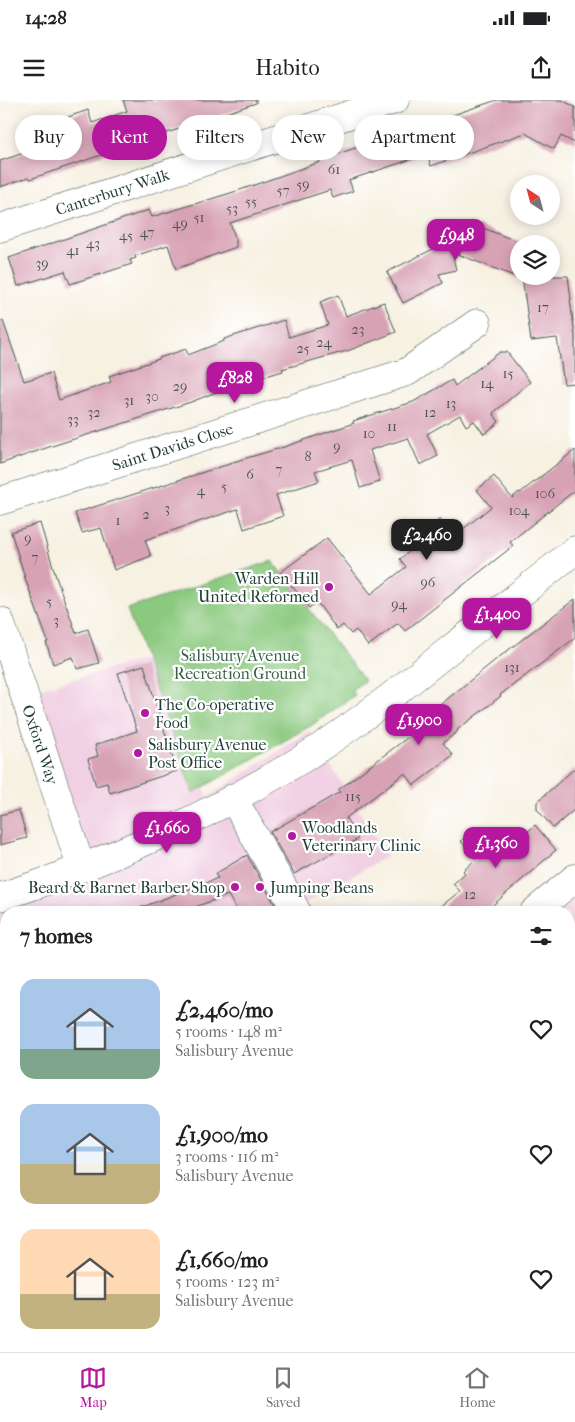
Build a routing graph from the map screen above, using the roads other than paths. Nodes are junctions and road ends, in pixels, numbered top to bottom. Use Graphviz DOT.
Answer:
graph roads {
  1 [pos="395,100"];
  2 [pos="0,228"];
  3 [pos="478,322"];
  4 [pos="0,501"];
  5 [pos="575,550"];
  6 [pos="0,621"];
  7 [pos="233,798"];
  8 [pos="82,867"];
  9 [pos="575,878"];
  10 [pos="0,897"];
  11 [pos="294,906"];
  12 [pos="541,906"];
  1 -- 2 [label="street, Canterbury Walk"];
  3 -- 4 [label="street, Saint Davids Close"];
  5 -- 7 [label="street"];
  6 -- 8 [label="street, Oxford Way"];
  7 -- 8 [label="street"];
  7 -- 11 [label="street"];
  8 -- 10 [label="street"];
  9 -- 12 [label="street"];
}
